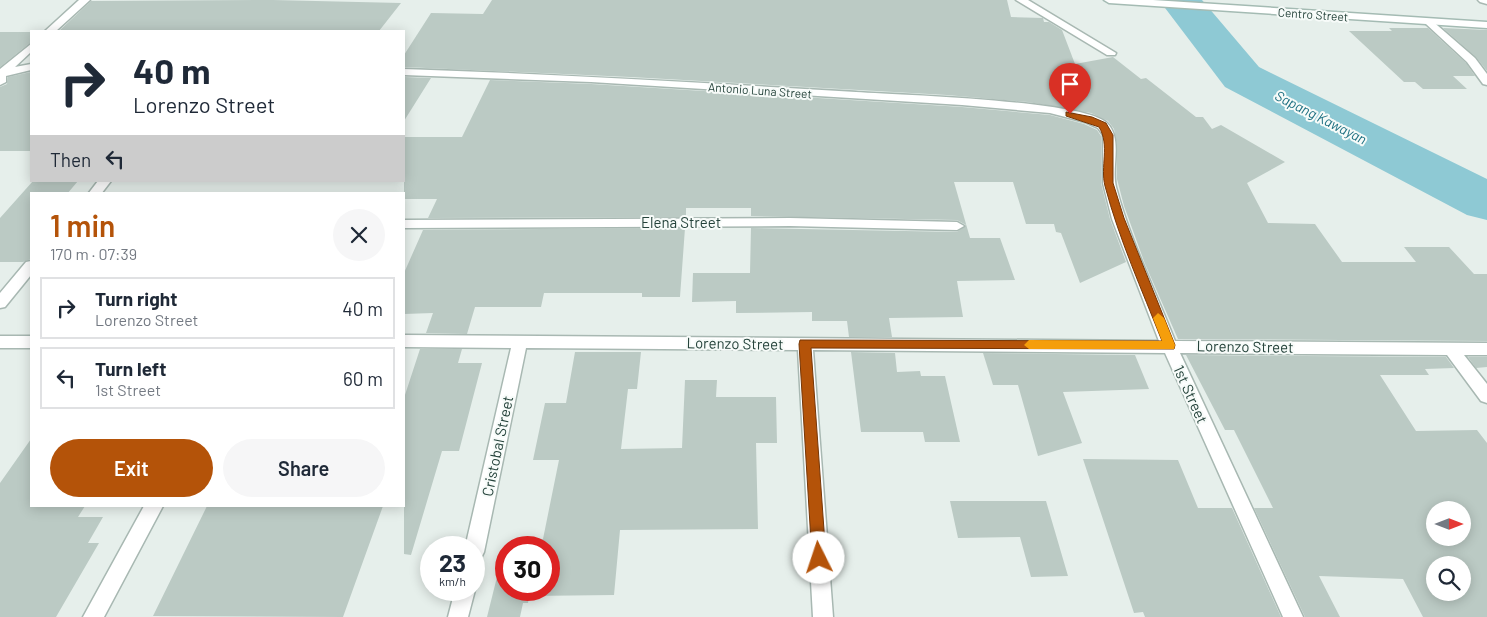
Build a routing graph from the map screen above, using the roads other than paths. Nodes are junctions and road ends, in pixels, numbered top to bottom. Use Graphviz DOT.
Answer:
graph roads {
  1 [pos="85,0"];
  2 [pos="1021,0"];
  3 [pos="1109,0"];
  4 [pos="1430,22"];
  5 [pos="1487,25"];
  6 [pos="51,30"];
  7 [pos="30,49"];
  8 [pos="1111,53"];
  9 [pos="30,67"];
  10 [pos="405,72"];
  11 [pos="0,76"];
  12 [pos="1487,82"];
  13 [pos="1109,135"];
  14 [pos="104,182"];
  15 [pos="96,192"];
  16 [pos="405,224"];
  17 [pos="957,226"];
  18 [pos="30,267"];
  19 [pos="0,304"];
  20 [pos="405,341"];
  21 [pos="520,341"];
  22 [pos="0,342"];
  23 [pos="30,342"];
  24 [pos="804,344"];
  25 [pos="1169,345"];
  26 [pos="1451,349"];
  27 [pos="1487,350"];
  28 [pos="1487,396"];
  29 [pos="153,507"];
  30 [pos="477,536"];
  31 [pos="462,601"];
  32 [pos="93,617"];
  33 [pos="458,617"];
  34 [pos="823,617"];
  35 [pos="1293,617"];
  1 -- 6 [label="street"];
  2 -- 8 [label="street"];
  3 -- 4 [label="street, Centro Street"];
  4 -- 5 [label="street, Centro Street"];
  4 -- 12 [label="street"];
  7 -- 11 [label="street"];
  9 -- 11 [label="street"];
  10 -- 13 [label="street, Antonio Luna Street"];
  13 -- 25 [label="street, 1st Street"];
  14 -- 15 [label="street"];
  16 -- 17 [label="street, Elena Street"];
  18 -- 19 [label="street"];
  20 -- 21 [label="street, Lorenzo Street"];
  21 -- 24 [label="street, Lorenzo Street"];
  21 -- 30 [label="street, Cristobal Street"];
  22 -- 23 [label="street"];
  24 -- 25 [label="street, Lorenzo Street"];
  24 -- 34 [label="street"];
  25 -- 26 [label="street, Lorenzo Street"];
  25 -- 35 [label="street, 1st Street"];
  26 -- 27 [label="street, Lorenzo Street"];
  26 -- 28 [label="street"];
  29 -- 32 [label="street"];
  31 -- 33 [label="street"];
}
